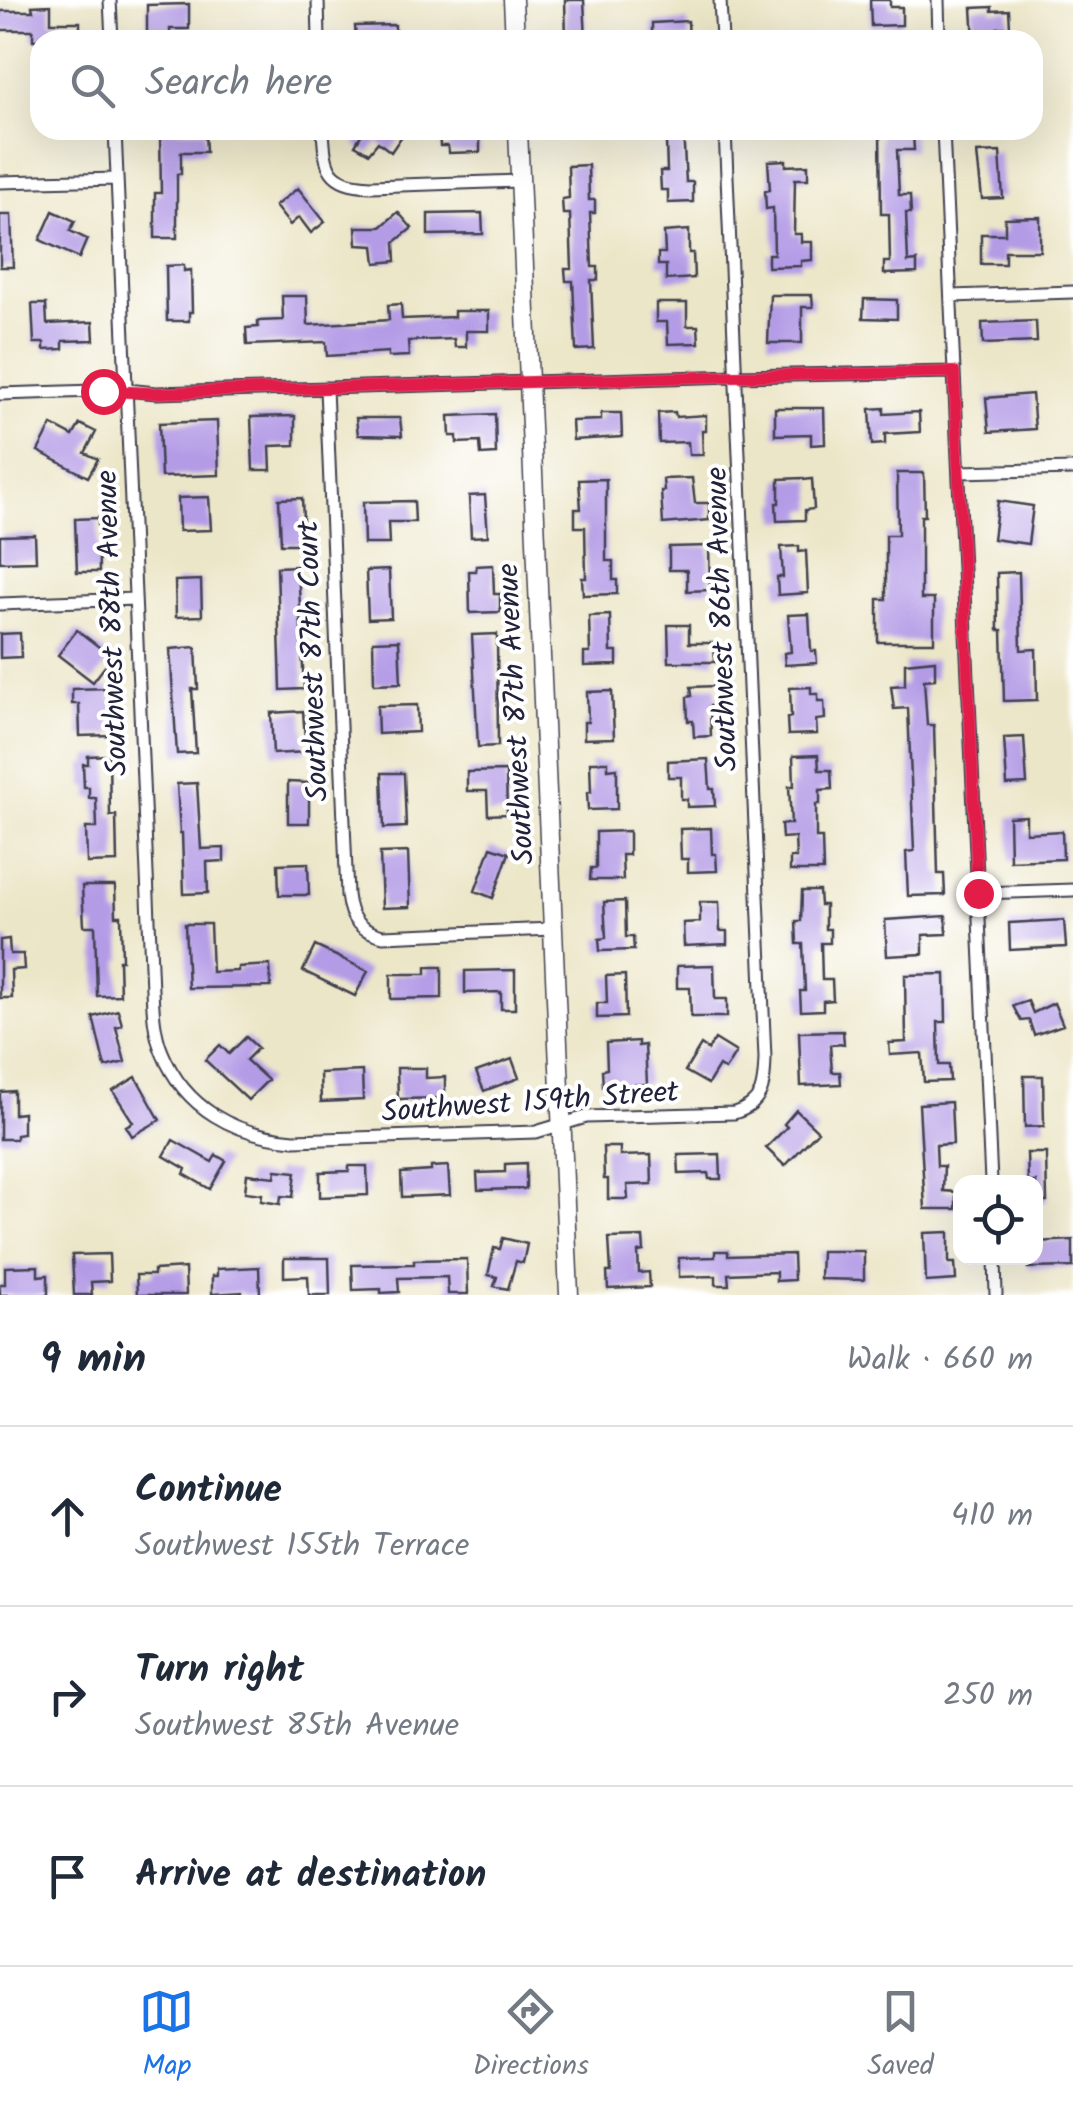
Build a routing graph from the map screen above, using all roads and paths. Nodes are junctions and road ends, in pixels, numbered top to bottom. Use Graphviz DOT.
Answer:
graph roads {
  1 [pos="110,0"];
  2 [pos="318,0"];
  3 [pos="513,0"];
  4 [pos="720,0"];
  5 [pos="938,0"];
  6 [pos="112,30"];
  7 [pos="320,30"];
  8 [pos="514,30"];
  9 [pos="722,30"];
  10 [pos="940,30"];
  11 [pos="116,140"];
  12 [pos="324,140"];
  13 [pos="518,140"];
  14 [pos="726,140"];
  15 [pos="944,140"];
  16 [pos="118,179"];
  17 [pos="520,181"];
  18 [pos="0,182"];
  19 [pos="1073,292"];
  20 [pos="951,296"];
  21 [pos="954,372"];
  22 [pos="736,376"];
  23 [pos="530,382"];
  24 [pos="326,388"];
  25 [pos="126,390"];
  26 [pos="0,394"];
  27 [pos="1073,468"];
  28 [pos="959,472"];
  29 [pos="135,599"];
  30 [pos="0,604"];
  31 [pos="1073,890"];
  32 [pos="978,893"];
  33 [pos="552,929"];
  34 [pos="196,1101"];
  35 [pos="754,1103"];
  36 [pos="560,1124"];
  37 [pos="991,1175"];
  38 [pos="995,1265"];
  39 [pos="569,1295"];
  40 [pos="996,1295"];
  1 -- 6 [label="street"];
  2 -- 7 [label="street"];
  3 -- 8 [label="street"];
  4 -- 9 [label="street"];
  5 -- 10 [label="street"];
  11 -- 16 [label="street, Southwest 88th Avenue"];
  12 -- 17 [label="street"];
  13 -- 17 [label="street, Southwest 87th Avenue"];
  14 -- 22 [label="street, Southwest 86th Avenue"];
  15 -- 20 [label="street"];
  16 -- 18 [label="street"];
  16 -- 25 [label="street, Southwest 88th Avenue"];
  17 -- 23 [label="street, Southwest 87th Avenue"];
  19 -- 20 [label="street"];
  20 -- 21 [label="street"];
  21 -- 22 [label="street"];
  21 -- 28 [label="street"];
  22 -- 23 [label="street"];
  22 -- 35 [label="street, Southwest 86th Avenue"];
  23 -- 24 [label="street"];
  23 -- 33 [label="street, Southwest 87th Avenue"];
  24 -- 25 [label="street"];
  24 -- 33 [label="street, Southwest 87th Court"];
  25 -- 26 [label="street"];
  25 -- 29 [label="street, Southwest 88th Avenue"];
  27 -- 28 [label="street"];
  28 -- 32 [label="street"];
  29 -- 30 [label="street"];
  29 -- 34 [label="street, Southwest 88th Avenue"];
  31 -- 32 [label="street"];
  32 -- 37 [label="street"];
  33 -- 36 [label="street, Southwest 87th Avenue"];
  34 -- 36 [label="street, Southwest 159th Street"];
  35 -- 36 [label="street, Southwest 159th Street"];
  36 -- 39 [label="street, Southwest 87th Avenue"];
  38 -- 40 [label="street"];
}
